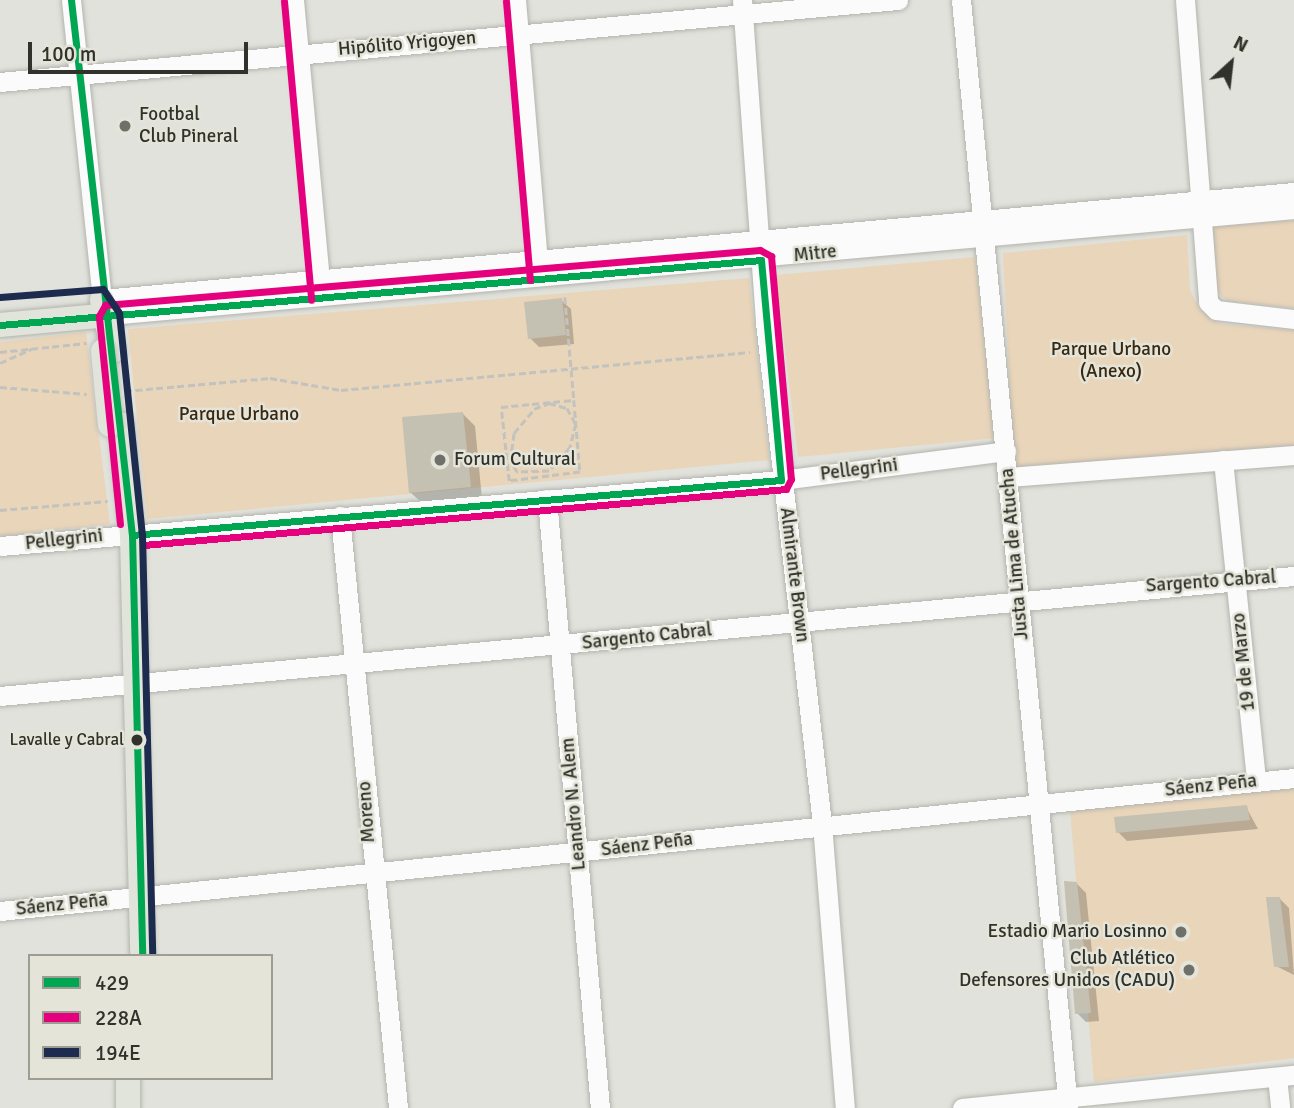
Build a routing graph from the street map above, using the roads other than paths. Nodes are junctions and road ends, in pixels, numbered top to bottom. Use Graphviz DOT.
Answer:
graph roads {
  1 [pos="71,0"];
  2 [pos="293,0"];
  3 [pos="516,0"];
  4 [pos="898,0"];
  5 [pos="961,0"];
  6 [pos="1185,0"];
  7 [pos="743,7"];
  8 [pos="519,34"];
  9 [pos="299,54"];
  10 [pos="78,74"];
  11 [pos="0,82"];
  12 [pos="1294,192"];
  13 [pos="1199,209"];
  14 [pos="1294,209"];
  15 [pos="983,229"];
  16 [pos="760,251"];
  17 [pos="539,271"];
  18 [pos="320,290"];
  19 [pos="0,308"];
  20 [pos="103,310"];
  21 [pos="1294,319"];
  22 [pos="0,325"];
  23 [pos="116,425"];
  24 [pos="1006,450"];
  25 [pos="1294,455"];
  26 [pos="1223,460"];
  27 [pos="1009,477"];
  28 [pos="781,480"];
  29 [pos="547,499"];
  30 [pos="340,516"];
  31 [pos="125,535"];
  32 [pos="0,546"];
  33 [pos="1294,576"];
  34 [pos="1236,580"];
  35 [pos="1018,597"];
  36 [pos="800,620"];
  37 [pos="562,646"];
  38 [pos="357,666"];
  39 [pos="131,683"];
  40 [pos="0,696"];
  41 [pos="1294,778"];
  42 [pos="1256,781"];
  43 [pos="1040,803"];
  44 [pos="822,824"];
  45 [pos="578,853"];
  46 [pos="372,873"];
  47 [pos="134,898"];
  48 [pos="0,911"];
  49 [pos="127,954"];
  50 [pos="142,954"];
  51 [pos="1285,1076"];
  52 [pos="128,1080"];
  53 [pos="143,1080"];
  54 [pos="1068,1103"];
  55 [pos="128,1108"];
  56 [pos="143,1108"];
  57 [pos="398,1108"];
  58 [pos="600,1108"];
  59 [pos="845,1108"];
  60 [pos="962,1108"];
  61 [pos="1280,1108"];
  1 -- 10 [label="street"];
  2 -- 9 [label="street"];
  3 -- 8 [label="street"];
  4 -- 7 [label="street, Hipólito Yrigoyen"];
  5 -- 15 [label="street, Justa Lima de Atucha"];
  6 -- 13 [label="street"];
  7 -- 8 [label="street, Hipólito Yrigoyen"];
  7 -- 16 [label="street, Almirante Brown"];
  8 -- 9 [label="street, Hipólito Yrigoyen"];
  8 -- 17 [label="street"];
  9 -- 10 [label="street, Hipólito Yrigoyen"];
  9 -- 18 [label="street"];
  10 -- 11 [label="street, Hipólito Yrigoyen"];
  10 -- 20 [label="street"];
  12 -- 13 [label="street, Mitre"];
  13 -- 14 [label="street, Mitre"];
  13 -- 15 [label="street, Mitre"];
  13 -- 21 [label="street"];
  15 -- 16 [label="street, Mitre"];
  15 -- 24 [label="street, Justa Lima de Atucha"];
  16 -- 17 [label="street, Mitre"];
  16 -- 28 [label="street, Almirante Brown"];
  17 -- 18 [label="street, Mitre"];
  18 -- 20 [label="street, Mitre"];
  19 -- 20 [label="main road, Mitre"];
  20 -- 22 [label="main road, Mitre"];
  20 -- 23 [label="main road"];
  23 -- 31 [label="main road"];
  23 -- 31 [label="main road"];
  24 -- 27 [label="street, Justa Lima de Atucha"];
  24 -- 28 [label="street, Pellegrini"];
  25 -- 26 [label="street"];
  26 -- 27 [label="street"];
  26 -- 34 [label="street, 19 de Marzo"];
  27 -- 35 [label="street, Justa Lima de Atucha"];
  28 -- 29 [label="street, Pellegrini"];
  28 -- 36 [label="street, Almirante Brown"];
  29 -- 30 [label="street, Pellegrini"];
  29 -- 37 [label="street, Leandro N. Alem"];
  30 -- 31 [label="street, Pellegrini"];
  30 -- 38 [label="street, Moreno"];
  31 -- 32 [label="street, Pellegrini"];
  31 -- 39 [label="main road"];
  33 -- 34 [label="street, Sargento Cabral"];
  34 -- 35 [label="street, Sargento Cabral"];
  34 -- 42 [label="street, 19 de Marzo"];
  35 -- 36 [label="street, Sargento Cabral"];
  35 -- 43 [label="street, Justa Lima de Atucha"];
  36 -- 37 [label="street, Sargento Cabral"];
  36 -- 44 [label="street, Almirante Brown"];
  37 -- 38 [label="street, Sargento Cabral"];
  37 -- 45 [label="street, Leandro N. Alem"];
  38 -- 39 [label="street, Sargento Cabral"];
  38 -- 46 [label="street, Moreno"];
  39 -- 40 [label="street, Sargento Cabral"];
  39 -- 47 [label="main road"];
  41 -- 42 [label="street, Sáenz Peña"];
  42 -- 43 [label="street, Sáenz Peña"];
  43 -- 44 [label="street, Sáenz Peña"];
  43 -- 54 [label="street, Justa Lima de Atucha"];
  44 -- 45 [label="street, Sáenz Peña"];
  44 -- 59 [label="street, Almirante Brown"];
  45 -- 46 [label="street, Sáenz Peña"];
  45 -- 58 [label="street, Leandro N. Alem"];
  46 -- 47 [label="street, Sáenz Peña"];
  46 -- 57 [label="street, Moreno"];
  47 -- 48 [label="street, Sáenz Peña"];
  47 -- 49 [label="main road"];
  47 -- 50 [label="main road"];
  51 -- 54 [label="street"];
  51 -- 61 [label="street"];
  52 -- 55 [label="main road"];
  53 -- 56 [label="main road"];
  54 -- 60 [label="street"];
}
